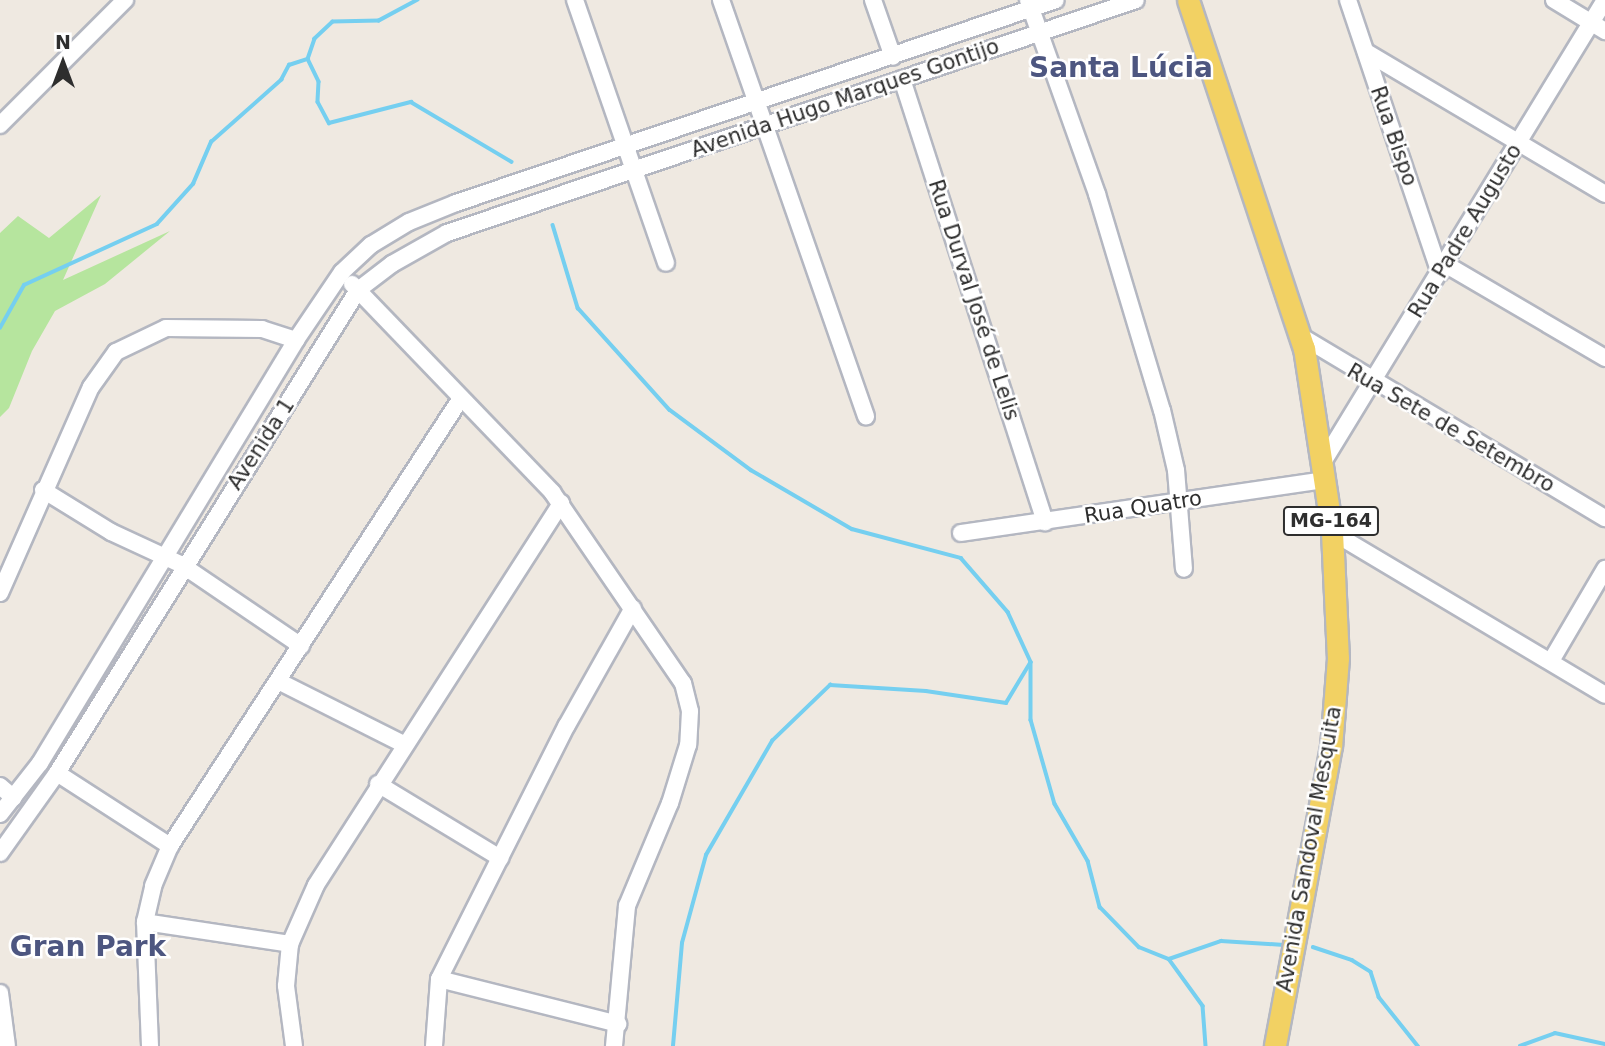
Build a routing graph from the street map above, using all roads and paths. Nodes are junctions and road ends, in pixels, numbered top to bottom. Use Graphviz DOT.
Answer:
graph roads {
  1 [pos="125,0"];
  2 [pos="575,0"];
  3 [pos="721,0"];
  4 [pos="873,0"];
  5 [pos="1056,0"];
  6 [pos="1136,0"];
  7 [pos="1554,0"];
  8 [pos="1605,0"];
  9 [pos="1350,1"];
  10 [pos="1030,4"];
  11 [pos="1191,4"];
  12 [pos="1598,27"];
  13 [pos="1039,33"];
  14 [pos="1366,52"];
  15 [pos="893,57"];
  16 [pos="902,79"];
  17 [pos="757,102"];
  18 [pos="0,125"];
  19 [pos="765,126"];
  20 [pos="1518,142"];
  21 [pos="624,145"];
  22 [pos="633,168"];
  23 [pos="1605,194"];
  24 [pos="666,263"];
  25 [pos="1443,268"];
  26 [pos="342,272"];
  27 [pos="358,290"];
  28 [pos="1300,335"];
  29 [pos="296,340"];
  30 [pos="1605,358"];
  31 [pos="1374,384"];
  32 [pos="461,398"];
  33 [pos="866,417"];
  34 [pos="1325,471"];
  35 [pos="43,490"];
  36 [pos="1180,501"];
  37 [pos="561,503"];
  38 [pos="1605,519"];
  39 [pos="1045,522"];
  40 [pos="1332,532"];
  41 [pos="961,534"];
  42 [pos="162,558"];
  43 [pos="183,565"];
  44 [pos="1184,569"];
  45 [pos="1605,569"];
  46 [pos="0,593"];
  47 [pos="633,608"];
  48 [pos="301,646"];
  49 [pos="1551,661"];
  50 [pos="278,681"];
  51 [pos="1605,695"];
  52 [pos="402,744"];
  53 [pos="57,773"];
  54 [pos="378,784"];
  55 [pos="0,786"];
  56 [pos="14,798"];
  57 [pos="0,814"];
  58 [pos="170,846"];
  59 [pos="0,853"];
  60 [pos="500,858"];
  61 [pos="145,922"];
  62 [pos="290,944"];
  63 [pos="439,979"];
  64 [pos="0,993"];
  65 [pos="618,1024"];
  66 [pos="7,1046"];
  67 [pos="150,1046"];
  68 [pos="294,1046"];
  69 [pos="434,1046"];
  70 [pos="614,1046"];
  71 [pos="1275,1046"];
  1 -- 18 [label="street"];
  2 -- 21 [label="street"];
  3 -- 17 [label="street"];
  4 -- 15 [label="street"];
  5 -- 10 [label="street, Avenida Hugo Marques Gontijo"];
  6 -- 13 [label="street, Avenida Hugo Marques Gontijo"];
  7 -- 12 [label="street"];
  8 -- 12 [label="street, Rua Padre Augusto"];
  9 -- 14 [label="street, Rua Bispo"];
  10 -- 13 [label="street"];
  10 -- 15 [label="street, Avenida Hugo Marques Gontijo"];
  11 -- 28 [label="main road, Avenida Sandoval Mesquita / MG-164"];
  12 -- 20 [label="street, Rua Padre Augusto"];
  13 -- 16 [label="street, Avenida Hugo Marques Gontijo"];
  13 -- 36 [label="street"];
  14 -- 20 [label="street"];
  14 -- 25 [label="street, Rua Bispo"];
  15 -- 17 [label="street, Avenida Hugo Marques Gontijo"];
  16 -- 19 [label="street, Avenida Hugo Marques Gontijo"];
  16 -- 39 [label="street, Rua Durval José de Lelis"];
  17 -- 19 [label="street"];
  17 -- 21 [label="street, Avenida Hugo Marques Gontijo"];
  19 -- 22 [label="street, Avenida Hugo Marques Gontijo"];
  19 -- 33 [label="street"];
  20 -- 23 [label="street"];
  20 -- 25 [label="street, Rua Padre Augusto"];
  21 -- 22 [label="street"];
  21 -- 26 [label="street, Avenida 1"];
  22 -- 24 [label="street"];
  22 -- 27 [label="street, Avenida 1"];
  25 -- 30 [label="street"];
  25 -- 31 [label="street, Rua Padre Augusto"];
  26 -- 27 [label="street"];
  26 -- 29 [label="street, Avenida 1"];
  27 -- 32 [label="street"];
  27 -- 43 [label="street, Avenida 1"];
  28 -- 31 [label="street, Rua Sete de Setembro"];
  28 -- 34 [label="main road, Avenida Sandoval Mesquita / MG-164"];
  29 -- 35 [label="street"];
  29 -- 42 [label="street, Avenida 1"];
  31 -- 34 [label="street, Rua Padre Augusto"];
  31 -- 38 [label="street, Rua Sete de Setembro"];
  32 -- 37 [label="street"];
  32 -- 48 [label="street"];
  34 -- 36 [label="street, Rua Quatro"];
  34 -- 40 [label="main road, Avenida Sandoval Mesquita / MG-164"];
  35 -- 42 [label="street"];
  35 -- 46 [label="street"];
  36 -- 39 [label="street, Rua Quatro"];
  36 -- 44 [label="street"];
  37 -- 47 [label="street"];
  37 -- 52 [label="street"];
  39 -- 41 [label="street, Rua Quatro"];
  40 -- 49 [label="street"];
  40 -- 71 [label="main road, Avenida Sandoval Mesquita / MG-164"];
  42 -- 43 [label="street"];
  42 -- 56 [label="street, Avenida 1"];
  43 -- 48 [label="street"];
  43 -- 53 [label="street, Avenida 1"];
  45 -- 49 [label="street"];
  47 -- 60 [label="street"];
  47 -- 65 [label="street"];
  48 -- 50 [label="street"];
  49 -- 51 [label="street"];
  50 -- 52 [label="street"];
  50 -- 58 [label="street"];
  52 -- 54 [label="street"];
  53 -- 58 [label="street"];
  53 -- 59 [label="street, Avenida 1"];
  54 -- 60 [label="street"];
  54 -- 62 [label="street"];
  55 -- 56 [label="street"];
  56 -- 57 [label="street, Avenida 1"];
  58 -- 61 [label="street"];
  60 -- 63 [label="street"];
  61 -- 62 [label="street"];
  61 -- 67 [label="street"];
  62 -- 68 [label="street"];
  63 -- 65 [label="street"];
  63 -- 69 [label="street"];
  64 -- 66 [label="street"];
  65 -- 70 [label="street"];
}
